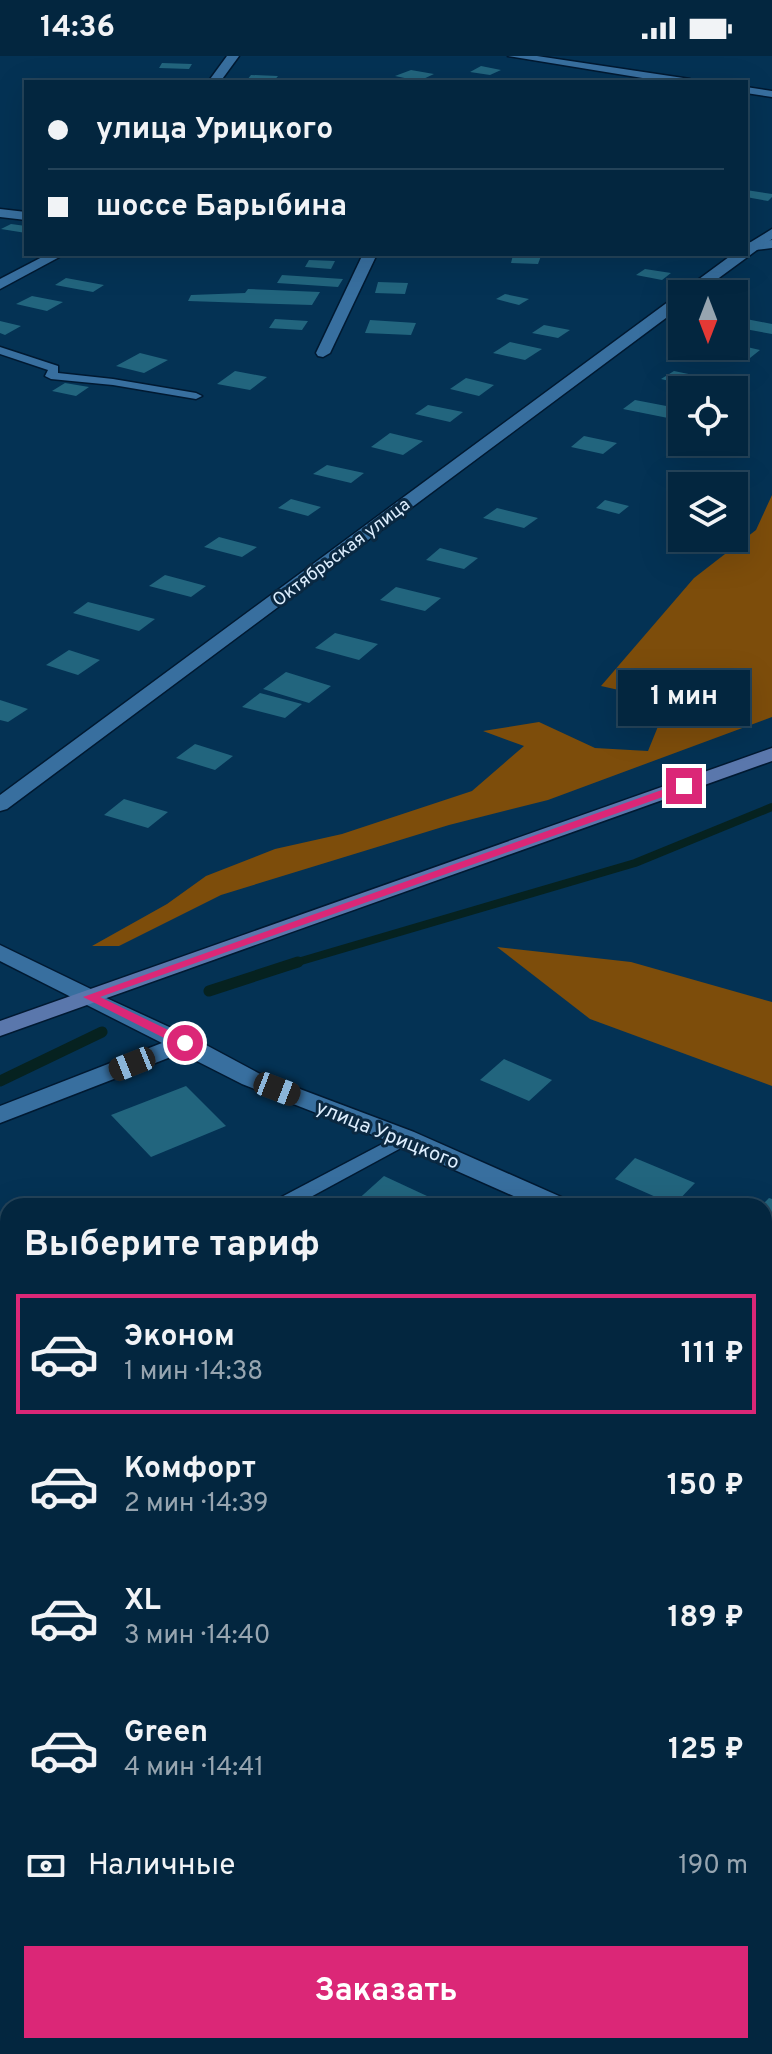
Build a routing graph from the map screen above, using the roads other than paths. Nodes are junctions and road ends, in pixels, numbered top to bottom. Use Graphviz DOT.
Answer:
graph roads {
  1 [pos="233,56"];
  2 [pos="514,56"];
  3 [pos="604,56"];
  4 [pos="582,66"];
  5 [pos="569,74"];
  6 [pos="215,80"];
  7 [pos="676,80"];
  8 [pos="748,90"];
  9 [pos="772,94"];
  10 [pos="0,213"];
  11 [pos="24,216"];
  12 [pos="772,233"];
  13 [pos="772,244"];
  14 [pos="748,249"];
  15 [pos="748,250"];
  16 [pos="54,256"];
  17 [pos="369,256"];
  18 [pos="738,256"];
  19 [pos="706,280"];
  20 [pos="0,285"];
  21 [pos="668,309"];
  22 [pos="0,350"];
  23 [pos="323,353"];
  24 [pos="196,396"];
  25 [pos="772,754"];
  26 [pos="0,805"];
  27 [pos="0,952"];
  28 [pos="89,997"];
  29 [pos="0,1029"];
  30 [pos="185,1043"];
  31 [pos="0,1115"];
  32 [pos="405,1138"];
  33 [pos="294,1198"];
  34 [pos="541,1198"];
  1 -- 6 [label="street"];
  2 -- 4 [label="street"];
  3 -- 4 [label="street"];
  4 -- 5 [label="street"];
  4 -- 7 [label="street"];
  8 -- 9 [label="street"];
  10 -- 11 [label="street"];
  12 -- 14 [label="street"];
  13 -- 15 [label="street"];
  16 -- 20 [label="street"];
  17 -- 23 [label="street"];
  18 -- 19 [label="street"];
  21 -- 26 [label="street, Октябрьская улица"];
  22 -- 24 [label="lane"];
  25 -- 28 [label="main road"];
  27 -- 28 [label="street, улица Урицкого"];
  28 -- 29 [label="main road"];
  28 -- 30 [label="street, улица Урицкого"];
  30 -- 31 [label="street"];
  30 -- 32 [label="street, улица Урицкого"];
  32 -- 33 [label="lane"];
  32 -- 34 [label="street, улица Урицкого"];
}
